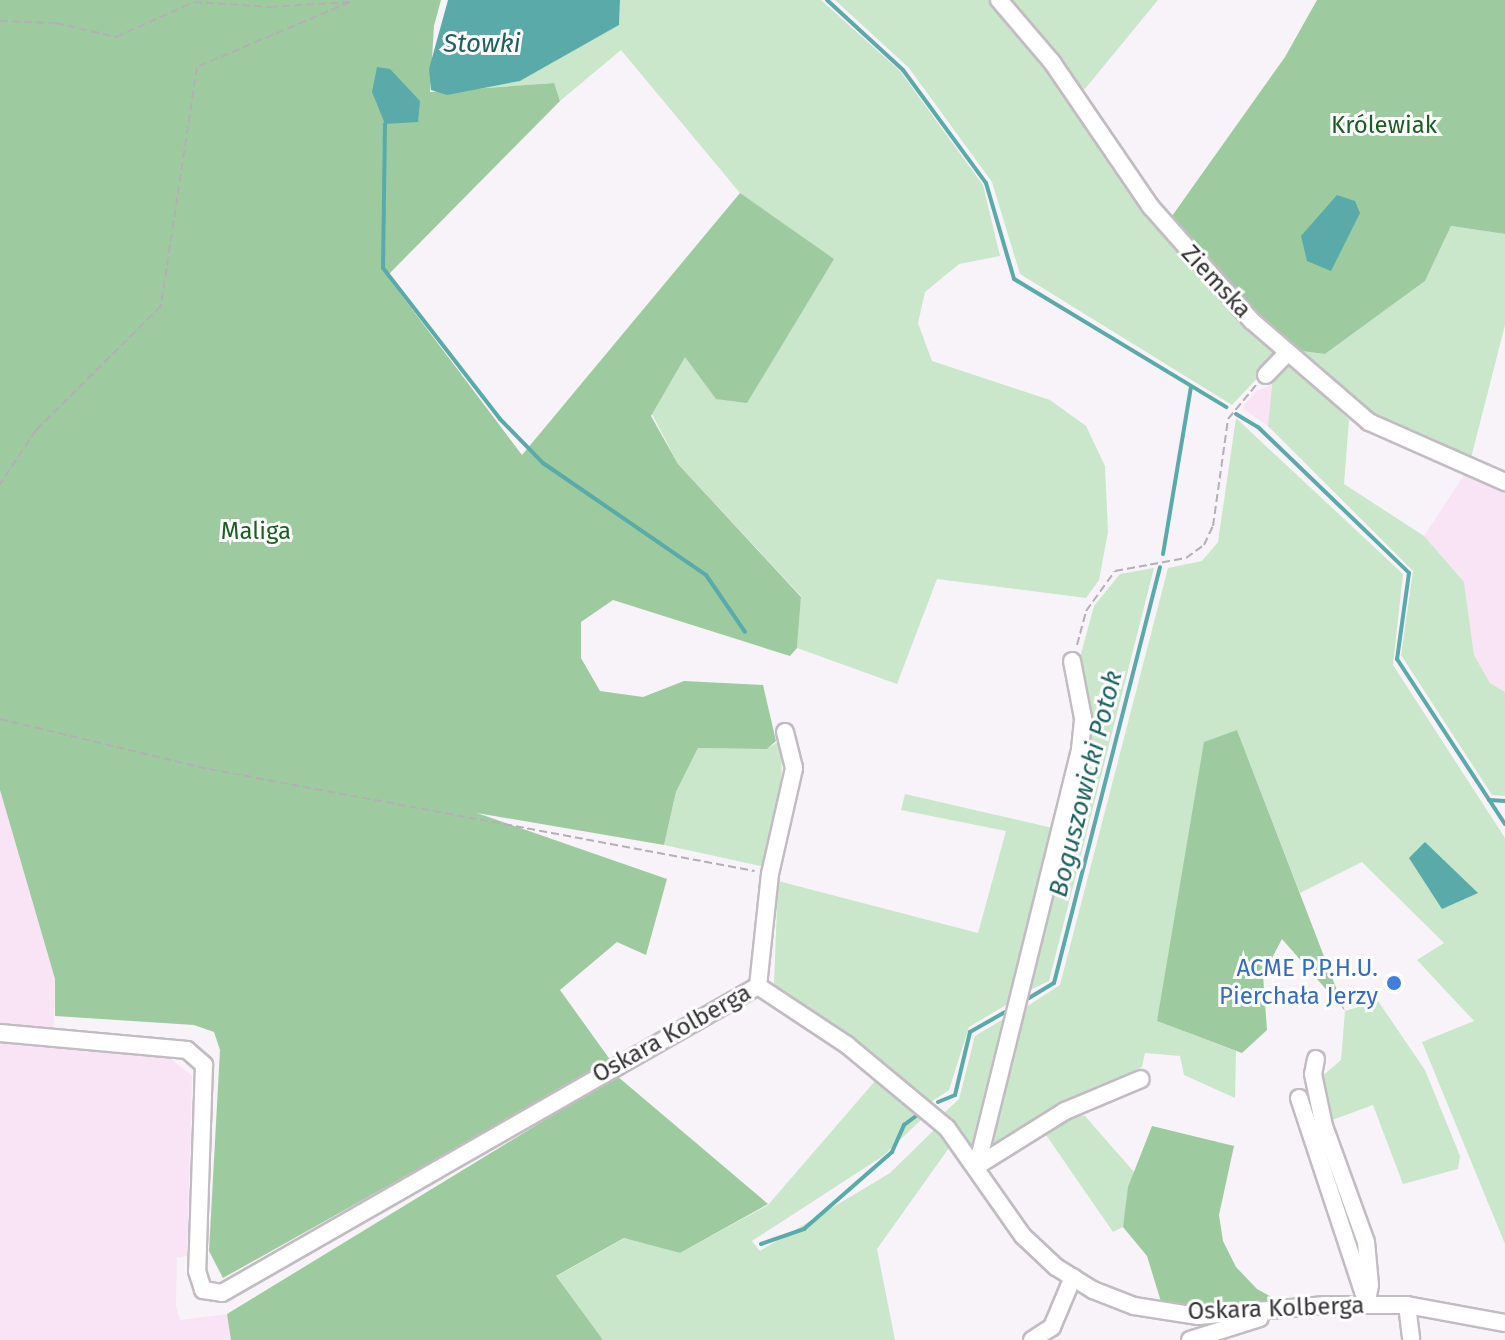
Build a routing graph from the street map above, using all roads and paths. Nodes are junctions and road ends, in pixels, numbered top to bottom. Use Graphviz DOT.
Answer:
graph roads {
  1 [pos="999,0"];
  2 [pos="351,1"];
  3 [pos="0,21"];
  4 [pos="1287,353"];
  5 [pos="1266,375"];
  6 [pos="1505,482"];
  7 [pos="0,484"];
  8 [pos="1072,661"];
  9 [pos="0,719"];
  10 [pos="785,732"];
  11 [pos="770,874"];
  12 [pos="758,986"];
  13 [pos="0,1033"];
  14 [pos="1316,1059"];
  15 [pos="1141,1079"];
  16 [pos="1299,1098"];
  17 [pos="977,1166"];
  18 [pos="1073,1277"];
  19 [pos="1366,1302"];
  20 [pos="1407,1305"];
  21 [pos="1288,1309"];
  22 [pos="1505,1323"];
  23 [pos="1032,1340"];
  24 [pos="1190,1340"];
  25 [pos="1411,1340"];
  1 -- 4 [label="street, Ziemska"];
  2 -- 3 [label="path"];
  2 -- 7 [label="path"];
  4 -- 5 [label="street"];
  4 -- 6 [label="street, Ziemska"];
  5 -- 8 [label="path"];
  8 -- 17 [label="street"];
  9 -- 11 [label="path"];
  10 -- 11 [label="street"];
  11 -- 12 [label="street"];
  12 -- 13 [label="street, Oskara Kolberga"];
  12 -- 17 [label="street, Oskara Kolberga"];
  14 -- 19 [label="street"];
  15 -- 17 [label="street"];
  16 -- 19 [label="street"];
  17 -- 18 [label="street, Oskara Kolberga"];
  18 -- 21 [label="street, Oskara Kolberga"];
  18 -- 23 [label="street"];
  19 -- 20 [label="street, Oskara Kolberga"];
  19 -- 21 [label="street, Oskara Kolberga"];
  20 -- 22 [label="street, Oskara Kolberga"];
  20 -- 25 [label="street"];
  21 -- 24 [label="street"];
}
